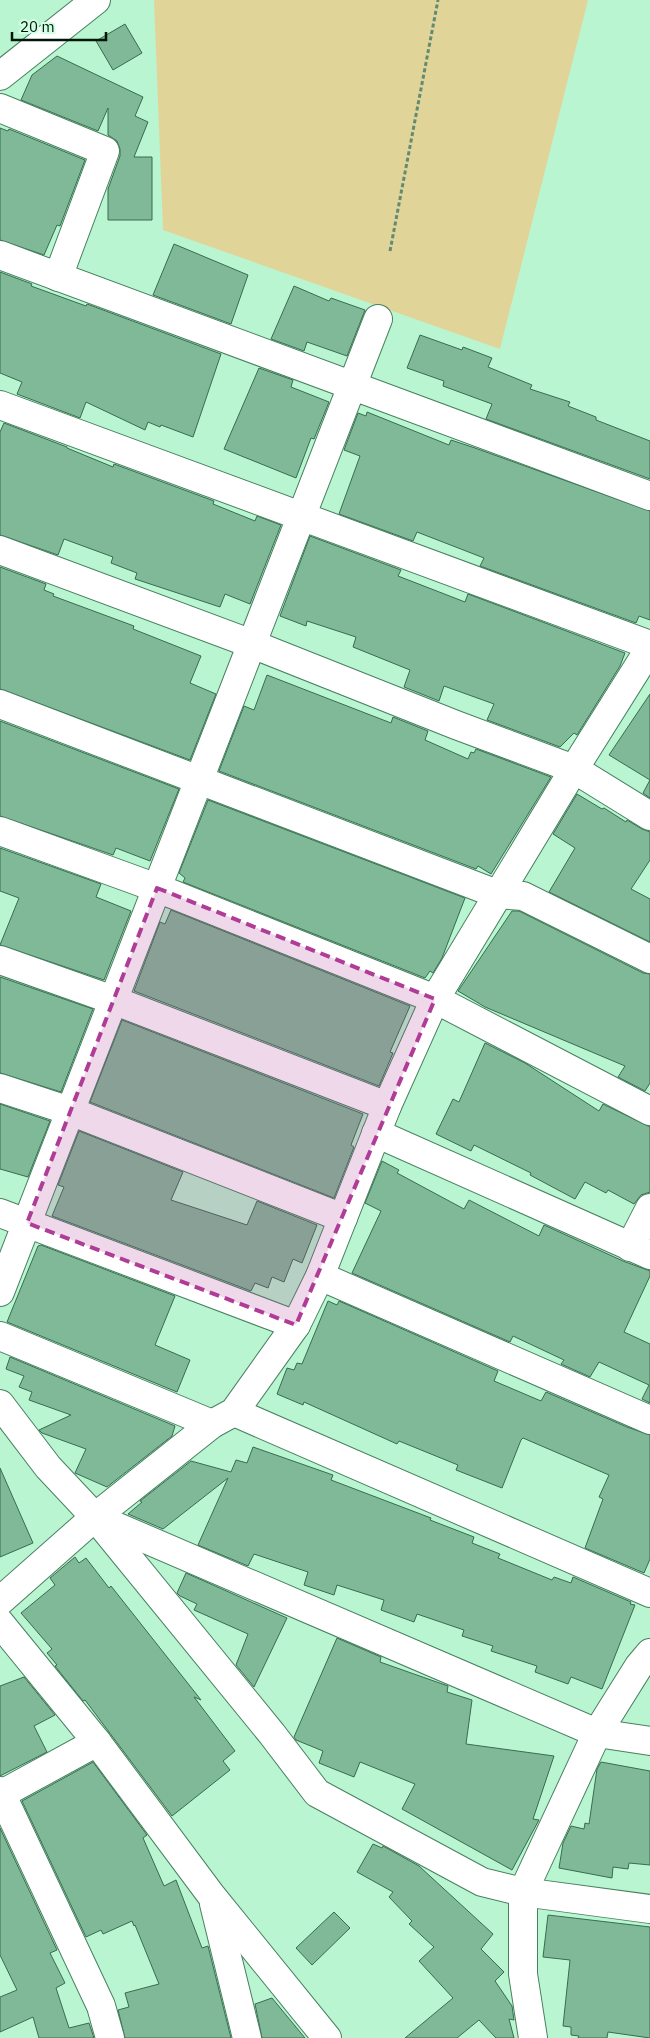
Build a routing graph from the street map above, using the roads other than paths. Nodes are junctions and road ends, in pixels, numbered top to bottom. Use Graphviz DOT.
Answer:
graph roads {
  1 [pos="96,0"];
  2 [pos="0,76"];
  3 [pos="0,108"];
  4 [pos="0,255"];
  5 [pos="58,277"];
  6 [pos="378,319"];
  7 [pos="353,385"];
  8 [pos="0,404"];
  9 [pos="650,496"];
  10 [pos="301,517"];
  11 [pos="0,550"];
  12 [pos="252,644"];
  13 [pos="650,647"];
  14 [pos="0,704"];
  15 [pos="574,769"];
  16 [pos="199,779"];
  17 [pos="650,816"];
  18 [pos="0,830"];
  19 [pos="157,888"];
  20 [pos="497,894"];
  21 [pos="650,958"];
  22 [pos="0,960"];
  23 [pos="435,999"];
  24 [pos="114,1000"];
  25 [pos="0,1088"];
  26 [pos="386,1106"];
  27 [pos="70,1111"];
  28 [pos="650,1111"];
  29 [pos="376,1133"];
  30 [pos="650,1208"];
  31 [pos="0,1213"];
  32 [pos="343,1218"];
  33 [pos="27,1223"];
  34 [pos="640,1251"];
  35 [pos="320,1276"];
  36 [pos="0,1292"];
  37 [pos="296,1325"];
  38 [pos="0,1336"];
  39 [pos="0,1404"];
  40 [pos="223,1418"];
  41 [pos="650,1420"];
  42 [pos="95,1518"];
  43 [pos="650,1593"];
  44 [pos="0,1601"];
  45 [pos="0,1623"];
  46 [pos="650,1653"];
  47 [pos="597,1733"];
  48 [pos="650,1741"];
  49 [pos="96,1742"];
  50 [pos="0,1794"];
  51 [pos="523,1892"];
  52 [pos="211,1895"];
  53 [pos="650,1909"];
  54 [pos="110,2038"];
  55 [pos="247,2038"];
  56 [pos="327,2038"];
  57 [pos="533,2038"];
  1 -- 2 [label="street"];
  3 -- 5 [label="street"];
  4 -- 5 [label="street"];
  5 -- 7 [label="street"];
  6 -- 7 [label="street"];
  7 -- 9 [label="street"];
  7 -- 10 [label="street"];
  8 -- 10 [label="street"];
  10 -- 12 [label="street"];
  10 -- 13 [label="street"];
  11 -- 12 [label="street"];
  12 -- 15 [label="street"];
  12 -- 16 [label="street"];
  13 -- 15 [label="street"];
  14 -- 16 [label="street"];
  15 -- 17 [label="street"];
  15 -- 20 [label="street"];
  16 -- 19 [label="street"];
  16 -- 20 [label="street"];
  18 -- 19 [label="street"];
  19 -- 23 [label="street"];
  19 -- 24 [label="street"];
  20 -- 21 [label="street"];
  20 -- 23 [label="street"];
  22 -- 24 [label="street"];
  23 -- 26 [label="street"];
  23 -- 28 [label="street"];
  24 -- 26 [label="street"];
  24 -- 27 [label="street"];
  25 -- 27 [label="street"];
  26 -- 29 [label="street"];
  27 -- 32 [label="street"];
  27 -- 33 [label="street"];
  29 -- 32 [label="street"];
  29 -- 34 [label="street"];
  30 -- 34 [label="street"];
  31 -- 33 [label="street"];
  32 -- 35 [label="street"];
  33 -- 36 [label="street"];
  33 -- 37 [label="street"];
  35 -- 37 [label="street"];
  35 -- 41 [label="street"];
  37 -- 40 [label="street"];
  38 -- 40 [label="street"];
  39 -- 42 [label="street"];
  40 -- 42 [label="street"];
  40 -- 43 [label="street"];
  42 -- 44 [label="street"];
  42 -- 47 [label="street"];
  42 -- 51 [label="street"];
  45 -- 49 [label="street"];
  46 -- 47 [label="street"];
  47 -- 48 [label="street"];
  47 -- 51 [label="street"];
  49 -- 50 [label="street"];
  49 -- 52 [label="street"];
  50 -- 54 [label="street"];
  51 -- 53 [label="street"];
  51 -- 57 [label="street"];
  52 -- 55 [label="street"];
  52 -- 56 [label="street"];
}
